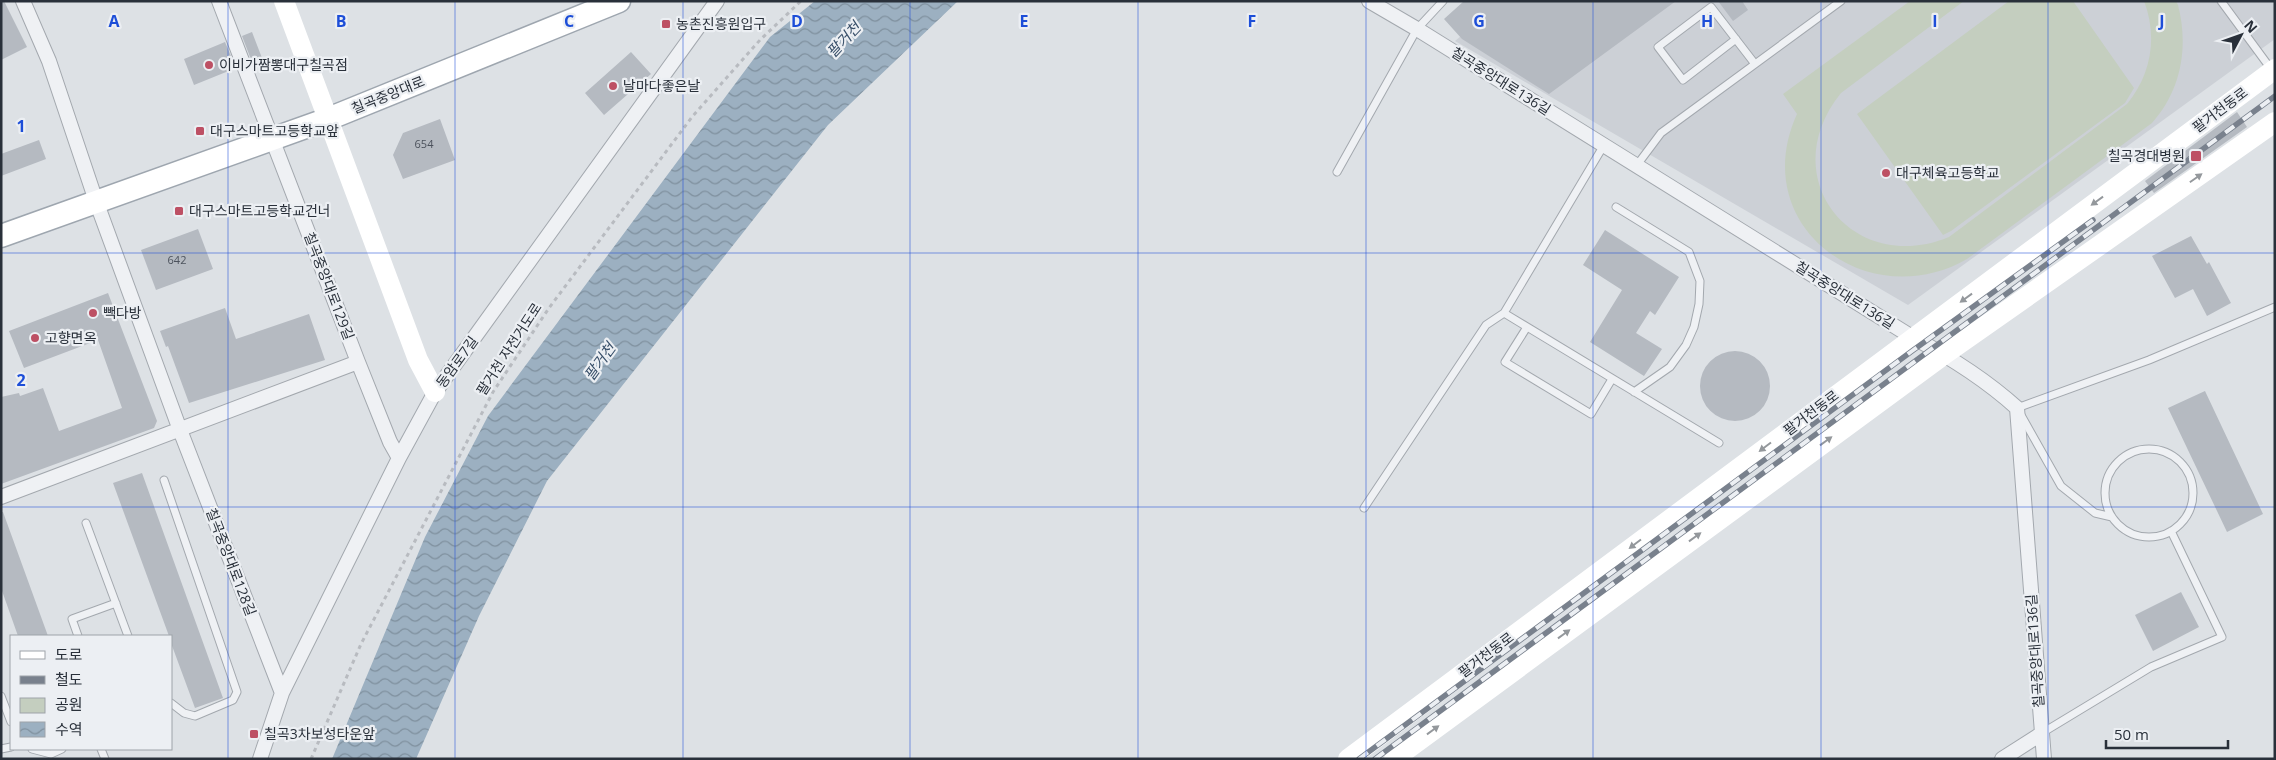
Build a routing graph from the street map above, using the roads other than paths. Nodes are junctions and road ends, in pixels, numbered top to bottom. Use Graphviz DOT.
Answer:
graph roads {
  1 [pos="23,1"];
  2 [pos="219,1"];
  3 [pos="284,1"];
  4 [pos="619,1"];
  5 [pos="717,1"];
  6 [pos="1369,1"];
  7 [pos="1443,1"];
  8 [pos="1841,1"];
  9 [pos="2220,1"];
  10 [pos="1418,29"];
  11 [pos="1736,39"];
  12 [pos="1755,64"];
  13 [pos="2274,70"];
  14 [pos="328,119"];
  15 [pos="2275,122"];
  16 [pos="272,138"];
  17 [pos="1604,145"];
  18 [pos="1637,165"];
  19 [pos="1337,172"];
  20 [pos="96,200"];
  21 [pos="1616,207"];
  22 [pos="1,236"];
  23 [pos="2275,307"];
  24 [pos="1504,313"];
  25 [pos="1526,328"];
  26 [pos="1912,337"];
  27 [pos="1945,354"];
  28 [pos="358,362"];
  29 [pos="1612,379"];
  30 [pos="435,392"];
  31 [pos="1634,392"];
  32 [pos="2017,408"];
  33 [pos="180,430"];
  34 [pos="1719,443"];
  35 [pos="400,458"];
  36 [pos="164,480"];
  37 [pos="1,497"];
  38 [pos="1364,508"];
  39 [pos="2112,517"];
  40 [pos="86,523"];
  41 [pos="2171,531"];
  42 [pos="116,603"];
  43 [pos="78,635"];
  44 [pos="128,635"];
  45 [pos="282,693"];
  46 [pos="1,696"];
  47 [pos="172,704"];
  48 [pos="10,719"];
  49 [pos="2041,734"];
  50 [pos="36,750"];
  51 [pos="60,750"];
  52 [pos="260,759"];
  53 [pos="1348,759"];
  54 [pos="1394,759"];
  55 [pos="2002,759"];
  56 [pos="2044,759"];
  1 -- 20 [label="street"];
  2 -- 16 [label="street, 칠곡중앙대로129길"];
  3 -- 14 [label="street"];
  4 -- 14 [label="main road, 칠곡중앙대로"];
  5 -- 30 [label="street, 동암로7길"];
  6 -- 10 [label="street, 칠곡중앙대로136길"];
  7 -- 10 [label="lane"];
  8 -- 12 [label="lane"];
  9 -- 13 [label="lane"];
  10 -- 17 [label="street, 칠곡중앙대로136길"];
  10 -- 19 [label="lane"];
  11 -- 11 [label="lane"];
  11 -- 12 [label="lane"];
  12 -- 18 [label="lane"];
  13 -- 26 [label="street, 팔거천동로, one-way"];
  14 -- 16 [label="main road, 칠곡중앙대로"];
  14 -- 30 [label="street"];
  27 -- 15 [label="street, 팔거천동로, one-way"];
  16 -- 20 [label="main road, 칠곡중앙대로"];
  16 -- 28 [label="street, 칠곡중앙대로129길"];
  17 -- 18 [label="street, 칠곡중앙대로136길"];
  17 -- 24 [label="lane"];
  18 -- 26 [label="street, 칠곡중앙대로136길"];
  20 -- 22 [label="main road, 칠곡중앙대로"];
  20 -- 33 [label="street, 칠곡중앙대로128길"];
  21 -- 31 [label="lane"];
  23 -- 32 [label="lane"];
  24 -- 25 [label="lane"];
  24 -- 38 [label="lane"];
  25 -- 29 [label="lane"];
  25 -- 29 [label="lane"];
  26 -- 27 [label="street, 칠곡중앙대로136길"];
  26 -- 53 [label="street, 팔거천동로, one-way"];
  27 -- 32 [label="street, 칠곡중앙대로136길"];
  54 -- 27 [label="street, 팔거천동로, one-way"];
  28 -- 33 [label="street"];
  28 -- 35 [label="street, 칠곡중앙대로129길"];
  29 -- 31 [label="lane"];
  30 -- 35 [label="street, 동암로7길"];
  31 -- 34 [label="lane"];
  32 -- 39 [label="lane"];
  32 -- 49 [label="street, 칠곡중앙대로136길"];
  33 -- 37 [label="street"];
  33 -- 45 [label="street, 칠곡중앙대로128길"];
  35 -- 45 [label="street, 동암로7길"];
  36 -- 47 [label="lane"];
  39 -- 41 [label="lane"];
  39 -- 41 [label="lane"];
  40 -- 42 [label="lane"];
  41 -- 49 [label="lane"];
  42 -- 43 [label="lane"];
  42 -- 44 [label="lane"];
  45 -- 52 [label="street, 동암로7길"];
  46 -- 48 [label="lane"];
  49 -- 55 [label="street"];
  49 -- 56 [label="street, 칠곡중앙대로136길"];
  50 -- 51 [label="lane"];
}
